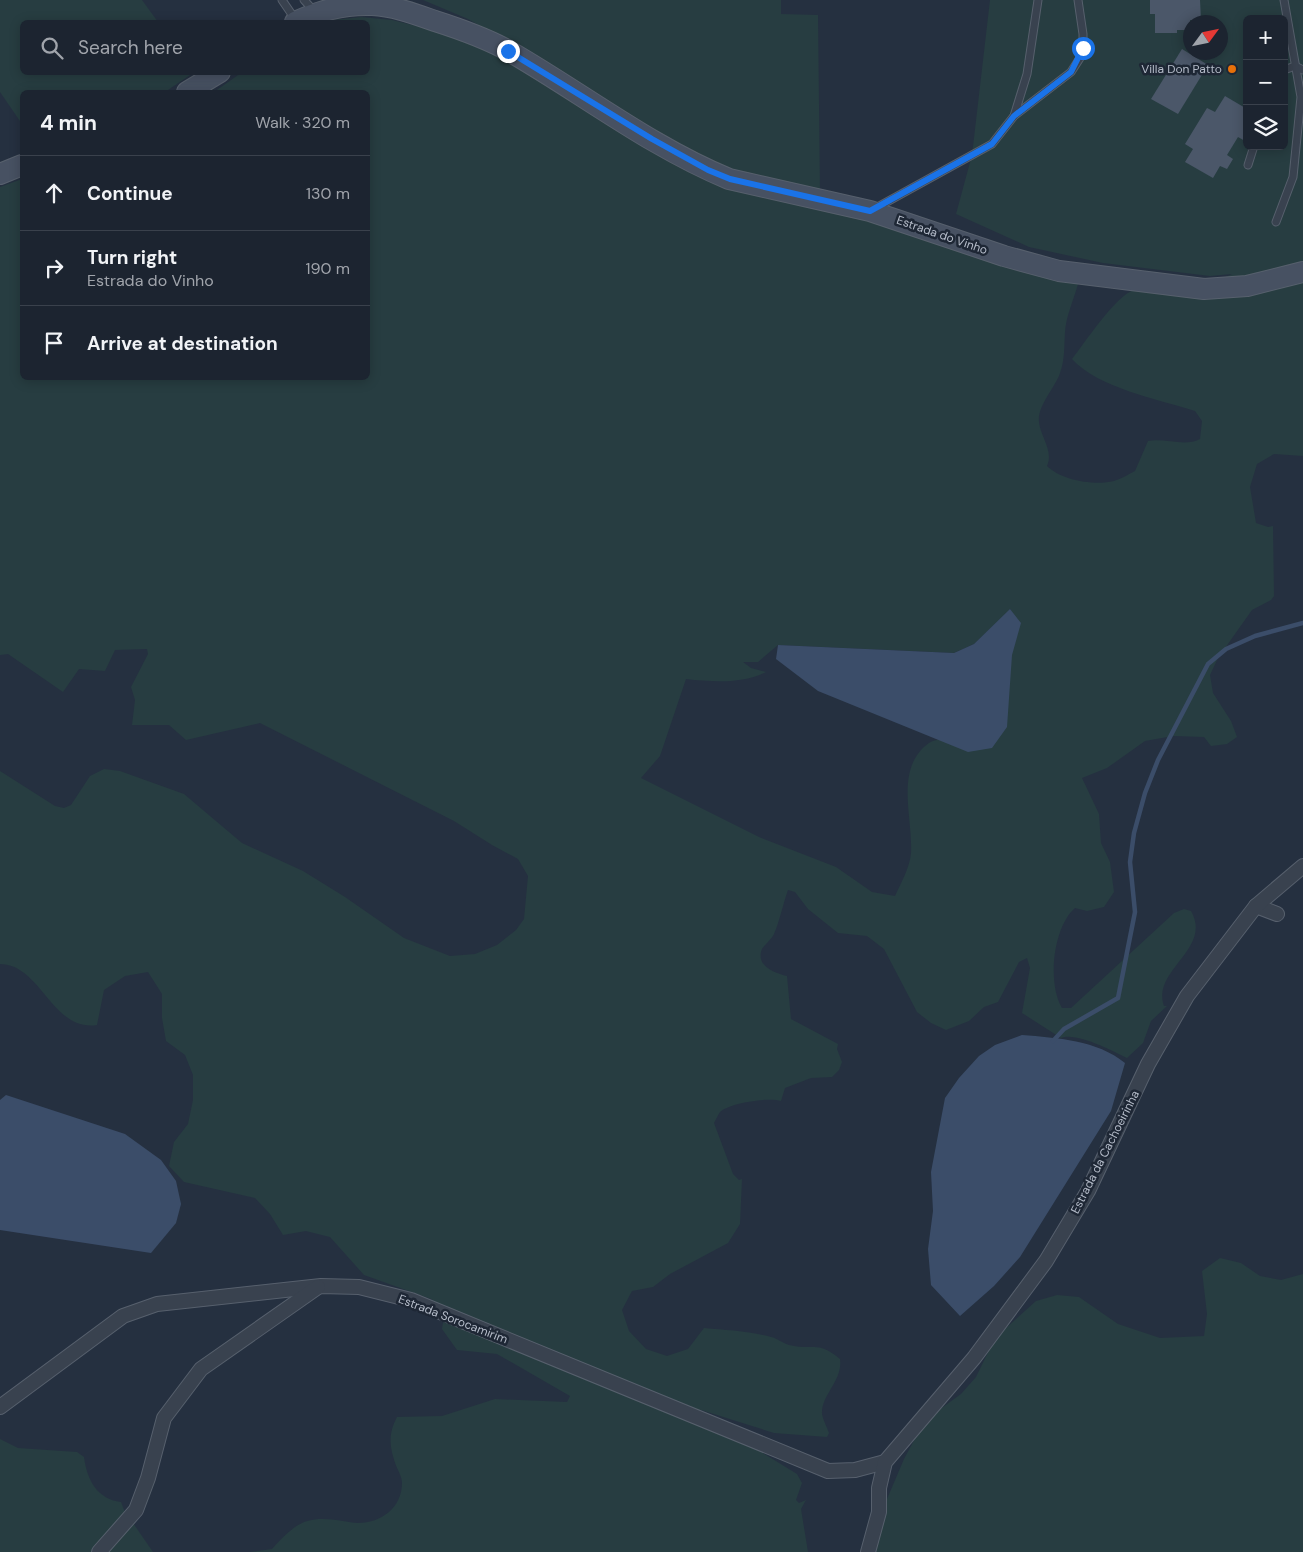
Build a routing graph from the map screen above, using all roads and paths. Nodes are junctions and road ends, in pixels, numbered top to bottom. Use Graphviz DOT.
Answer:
graph roads {
  1 [pos="282,0"];
  2 [pos="1038,0"];
  3 [pos="1078,0"];
  4 [pos="1284,0"];
  5 [pos="310,7"];
  6 [pos="295,20"];
  7 [pos="298,20"];
  8 [pos="1295,66"];
  9 [pos="1288,69"];
  10 [pos="1303,70"];
  11 [pos="215,75"];
  12 [pos="190,90"];
  13 [pos="1014,116"];
  14 [pos="1253,150"];
  15 [pos="1248,165"];
  16 [pos="20,166"];
  17 [pos="0,174"];
  18 [pos="870,211"];
  19 [pos="1276,222"];
  20 [pos="1303,272"];
  21 [pos="1303,866"];
  22 [pos="1256,906"];
  23 [pos="1277,914"];
  24 [pos="321,1286"];
  25 [pos="0,1407"];
  26 [pos="885,1462"];
  27 [pos="99,1552"];
  28 [pos="868,1552"];
  1 -- 6 [label="lane"];
  2 -- 13 [label="lane"];
  3 -- 13 [label="lane"];
  4 -- 8 [label="lane"];
  5 -- 7 [label="main road, Estrada do Vinho"];
  5 -- 18 [label="main road, Estrada do Vinho"];
  8 -- 9 [label="lane"];
  8 -- 10 [label="lane"];
  8 -- 19 [label="lane"];
  11 -- 12 [label="main road"];
  13 -- 18 [label="lane"];
  14 -- 15 [label="lane"];
  16 -- 17 [label="main road"];
  18 -- 20 [label="main road, Estrada do Vinho"];
  21 -- 22 [label="street, Estrada da Cachoeirinha"];
  22 -- 23 [label="street"];
  22 -- 26 [label="street, Estrada da Cachoeirinha"];
  24 -- 25 [label="street, Estrada Sorocamirim"];
  24 -- 26 [label="street, Estrada Sorocamirim"];
  24 -- 27 [label="street"];
  26 -- 28 [label="street"];
}
